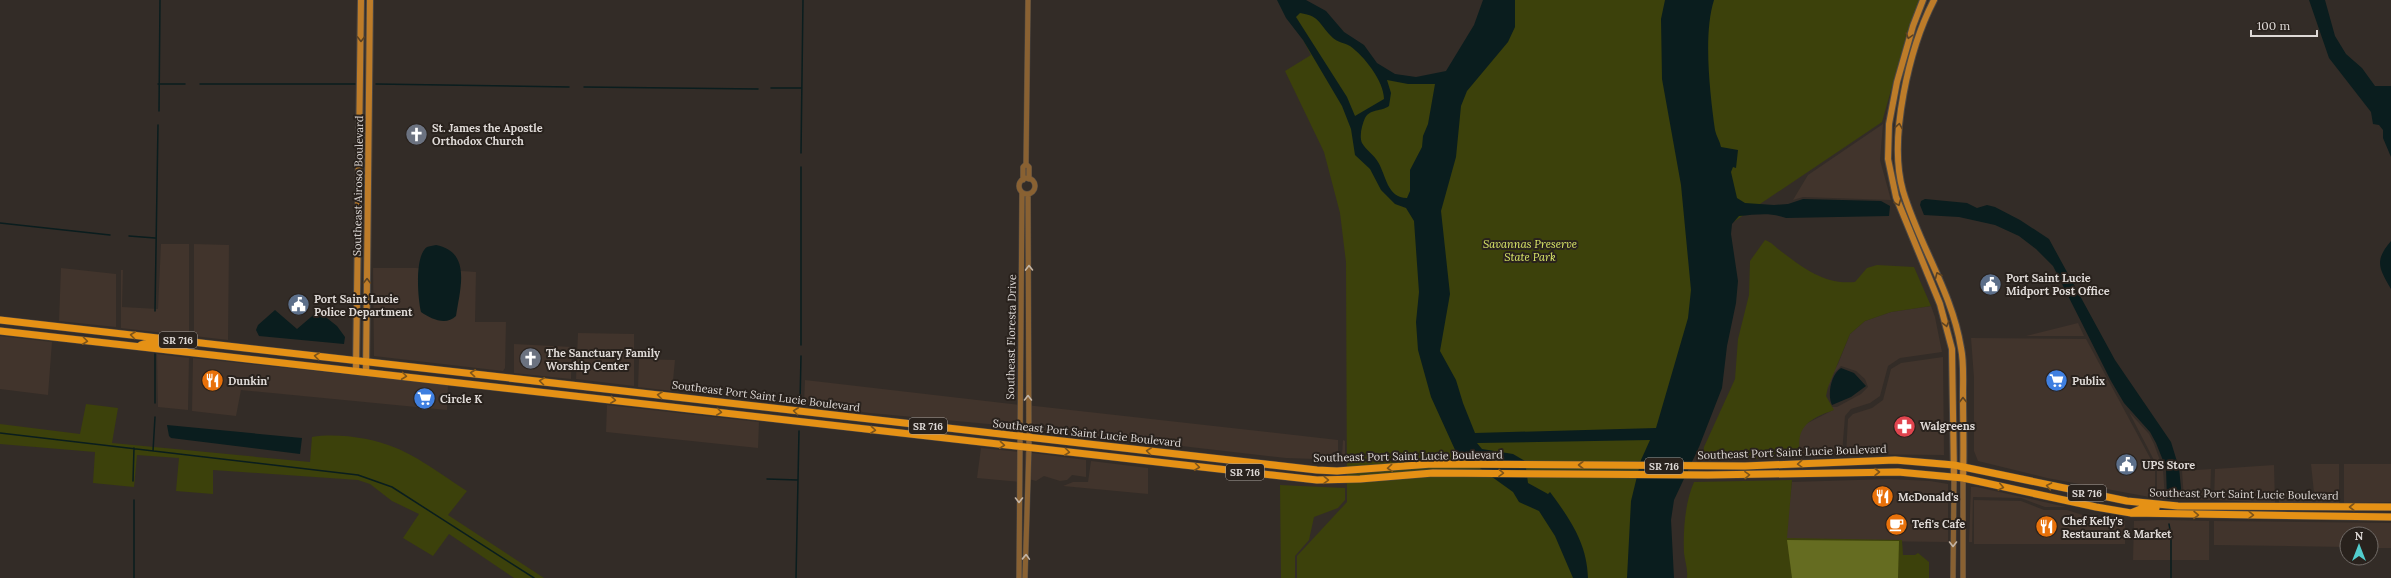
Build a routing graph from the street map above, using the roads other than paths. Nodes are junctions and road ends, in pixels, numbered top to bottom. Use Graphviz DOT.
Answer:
graph roads {
  1 [pos="361,0"];
  2 [pos="370,0"];
  3 [pos="1028,0"];
  4 [pos="1923,0"];
  5 [pos="1934,0"];
  6 [pos="1026,164"];
  7 [pos="1029,179"];
  8 [pos="1023,180"];
  9 [pos="1022,193"];
  10 [pos="1028,194"];
  11 [pos="0,320"];
  12 [pos="58,326"];
  13 [pos="75,328"];
  14 [pos="0,331"];
  15 [pos="46,336"];
  16 [pos="59,338"];
  17 [pos="191,342"];
  18 [pos="139,347"];
  19 [pos="259,349"];
  20 [pos="191,352"];
  21 [pos="356,360"];
  22 [pos="366,362"];
  23 [pos="356,370"];
  24 [pos="366,371"];
  25 [pos="699,400"];
  26 [pos="680,408"];
  27 [pos="1020,436"];
  28 [pos="1029,437"];
  29 [pos="1020,447"];
  30 [pos="1029,447"];
  31 [pos="1839,461"];
  32 [pos="1954,465"];
  33 [pos="1964,467"];
  34 [pos="1296,468"];
  35 [pos="1820,473"];
  36 [pos="1274,476"];
  37 [pos="1954,477"];
  38 [pos="1963,478"];
  39 [pos="2062,500"];
  40 [pos="2128,501"];
  41 [pos="2178,506"];
  42 [pos="2391,507"];
  43 [pos="2132,512"];
  44 [pos="2391,517"];
  45 [pos="1019,578"];
  46 [pos="1025,578"];
  47 [pos="1953,578"];
  48 [pos="1963,578"];
  1 -- 21 [label="main road, Southeast Airoso Boulevard, one-way"];
  22 -- 2 [label="main road, Southeast Airoso Boulevard, one-way"];
  3 -- 6 [label="street"];
  4 -- 32 [label="main road, one-way"];
  33 -- 5 [label="main road, one-way"];
  6 -- 7 [label="street"];
  6 -- 8 [label="street"];
  7 -- 8 [label="street"];
  7 -- 10 [label="street"];
  8 -- 9 [label="street"];
  9 -- 10 [label="street"];
  9 -- 27 [label="street, Southeast Floresta Drive"];
  28 -- 10 [label="street, Southeast Floresta Drive, one-way"];
  11 -- 12 [label="main road, SR 716"];
  12 -- 13 [label="main road, SR 716"];
  12 -- 15 [label="main road"];
  13 -- 16 [label="main road"];
  17 -- 13 [label="main road, SR 716, one-way"];
  14 -- 15 [label="main road, SR 716"];
  15 -- 16 [label="main road, SR 716"];
  16 -- 18 [label="main road, SR 716, one-way"];
  17 -- 18 [label="main road"];
  17 -- 19 [label="main road, SR 716"];
  18 -- 20 [label="main road, SR 716"];
  19 -- 20 [label="main road"];
  21 -- 19 [label="main road, SR 716, one-way"];
  20 -- 23 [label="main road, SR 716"];
  21 -- 22 [label="main road, Southeast Port Saint Lucie Boulevard / SR 716"];
  21 -- 23 [label="main road, Southeast Airoso Boulevard"];
  22 -- 24 [label="main road, Southeast Airoso Boulevard"];
  25 -- 22 [label="main road, Southeast Port Saint Lucie Boulevard / SR 716, one-way"];
  23 -- 24 [label="main road, Southeast Port Saint Lucie Boulevard / SR 716"];
  24 -- 26 [label="main road, Southeast Port Saint Lucie Boulevard / SR 716, one-way"];
  25 -- 26 [label="main road"];
  27 -- 25 [label="main road, Southeast Port Saint Lucie Boulevard / SR 716, one-way"];
  26 -- 29 [label="main road, Southeast Port Saint Lucie Boulevard / SR 716, one-way"];
  27 -- 28 [label="main road, Southeast Port Saint Lucie Boulevard / SR 716"];
  27 -- 29 [label="street, Southeast Floresta Drive"];
  28 -- 30 [label="street, Southeast Floresta Drive"];
  34 -- 28 [label="main road, Southeast Port Saint Lucie Boulevard / SR 716, one-way"];
  29 -- 30 [label="main road, Southeast Port Saint Lucie Boulevard / SR 716"];
  29 -- 45 [label="street, Southeast Floresta Drive, one-way"];
  30 -- 36 [label="main road, Southeast Port Saint Lucie Boulevard / SR 716, one-way"];
  46 -- 30 [label="street, Southeast Floresta Drive, one-way"];
  31 -- 32 [label="main road, Southeast Port Saint Lucie Boulevard / SR 716"];
  31 -- 34 [label="main road, Southeast Port Saint Lucie Boulevard / SR 716, one-way"];
  31 -- 35 [label="main road"];
  32 -- 33 [label="main road, Southeast Port Saint Lucie Boulevard / SR 716"];
  32 -- 37 [label="main road"];
  33 -- 38 [label="main road"];
  40 -- 33 [label="main road, Southeast Port Saint Lucie Boulevard / SR 716, one-way"];
  34 -- 36 [label="main road"];
  36 -- 35 [label="main road, Southeast Port Saint Lucie Boulevard / SR 716, one-way"];
  35 -- 37 [label="main road, Southeast Port Saint Lucie Boulevard / SR 716, one-way"];
  37 -- 38 [label="main road, Southeast Port Saint Lucie Boulevard / SR 716"];
  37 -- 47 [label="street, one-way"];
  38 -- 39 [label="main road, Southeast Port Saint Lucie Boulevard / SR 716, one-way"];
  38 -- 48 [label="street"];
  39 -- 40 [label="main road"];
  39 -- 43 [label="main road, Southeast Port Saint Lucie Boulevard / SR 716"];
  40 -- 41 [label="main road, Southeast Port Saint Lucie Boulevard / SR 716"];
  42 -- 41 [label="main road, Southeast Port Saint Lucie Boulevard / SR 716, one-way"];
  41 -- 43 [label="main road"];
  43 -- 44 [label="main road, Southeast Port Saint Lucie Boulevard / SR 716, one-way"];
}
